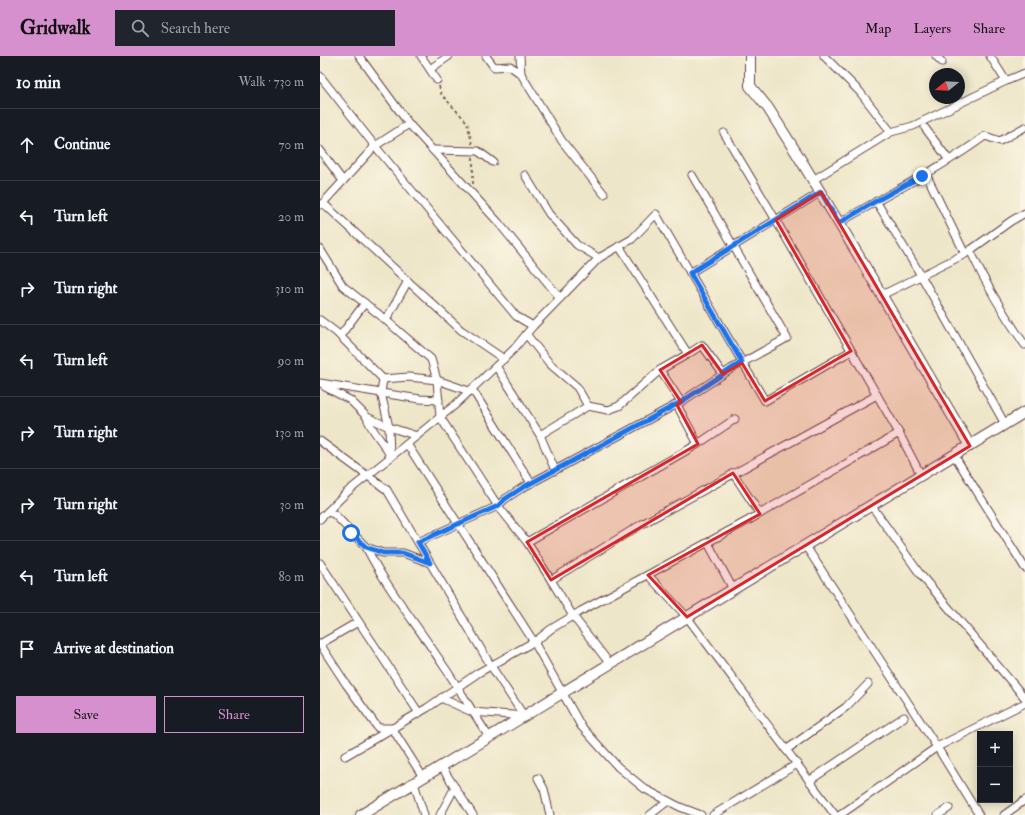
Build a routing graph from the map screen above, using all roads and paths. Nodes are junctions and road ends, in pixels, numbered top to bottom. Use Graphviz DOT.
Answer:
graph roads {
  1 [pos="360,56"];
  2 [pos="421,56"];
  3 [pos="449,56"];
  4 [pos="486,56"];
  5 [pos="520,56"];
  6 [pos="750,56"];
  7 [pos="936,56"];
  8 [pos="990,56"];
  9 [pos="829,58"];
  10 [pos="942,62"];
  11 [pos="430,69"];
  12 [pos="1025,73"];
  13 [pos="522,74"];
  14 [pos="320,76"];
  15 [pos="437,80"];
  16 [pos="1006,81"];
  17 [pos="409,124"];
  18 [pos="1025,127"];
  19 [pos="925,128"];
  20 [pos="891,132"];
  21 [pos="724,133"];
  22 [pos="375,146"];
  23 [pos="320,150"];
  24 [pos="433,150"];
  25 [pos="474,151"];
  26 [pos="950,160"];
  27 [pos="494,162"];
  28 [pos="926,174"];
  29 [pos="525,175"];
  30 [pos="692,175"];
  31 [pos="813,180"];
  32 [pos="343,181"];
  33 [pos="821,192"];
  34 [pos="472,193"];
  35 [pos="604,194"];
  36 [pos="876,201"];
  37 [pos="321,204"];
  38 [pos="1025,213"];
  39 [pos="776,220"];
  40 [pos="839,223"];
  41 [pos="619,246"];
  42 [pos="734,247"];
  43 [pos="320,249"];
  44 [pos="967,252"];
  45 [pos="599,258"];
  46 [pos="320,262"];
  47 [pos="690,273"];
  48 [pos="921,275"];
  49 [pos="408,281"];
  50 [pos="882,295"];
  51 [pos="560,298"];
  52 [pos="365,303"];
  53 [pos="320,320"];
  54 [pos="386,320"];
  55 [pos="532,326"];
  56 [pos="526,334"];
  57 [pos="340,336"];
  58 [pos="1025,345"];
  59 [pos="851,351"];
  60 [pos="688,354"];
  61 [pos="504,359"];
  62 [pos="742,362"];
  63 [pos="496,366"];
  64 [pos="660,370"];
  65 [pos="723,374"];
  66 [pos="383,379"];
  67 [pos="437,380"];
  68 [pos="320,383"];
  69 [pos="471,390"];
  70 [pos="381,393"];
  71 [pos="877,395"];
  72 [pos="439,400"];
  73 [pos="679,404"];
  74 [pos="588,406"];
  75 [pos="1025,412"];
  76 [pos="367,417"];
  77 [pos="440,417"];
  78 [pos="735,419"];
  79 [pos="1005,424"];
  80 [pos="389,427"];
  81 [pos="899,433"];
  82 [pos="540,435"];
  83 [pos="417,436"];
  84 [pos="320,441"];
  85 [pos="407,444"];
  86 [pos="698,444"];
  87 [pos="970,446"];
  88 [pos="954,455"];
  89 [pos="390,458"];
  90 [pos="555,470"];
  91 [pos="733,473"];
  92 [pos="921,475"];
  93 [pos="367,477"];
  94 [pos="531,483"];
  95 [pos="871,505"];
  96 [pos="498,506"];
  97 [pos="327,512"];
  98 [pos="760,514"];
  99 [pos="320,519"];
  100 [pos="457,523"];
  101 [pos="418,542"];
  102 [pos="527,542"];
  103 [pos="708,543"];
  104 [pos="805,546"];
  105 [pos="366,547"];
  106 [pos="320,563"];
  107 [pos="430,563"];
  108 [pos="1025,568"];
  109 [pos="648,575"];
  110 [pos="551,580"];
  111 [pos="733,589"];
  112 [pos="573,616"];
  113 [pos="687,617"];
  114 [pos="358,622"];
  115 [pos="534,642"];
  116 [pos="320,644"];
  117 [pos="610,664"];
  118 [pos="491,666"];
  119 [pos="868,684"];
  120 [pos="457,686"];
  121 [pos="562,693"];
  122 [pos="441,698"];
  123 [pos="1025,698"];
  124 [pos="1025,703"];
  125 [pos="472,712"];
  126 [pos="419,713"];
  127 [pos="524,716"];
  128 [pos="904,717"];
  129 [pos="392,728"];
  130 [pos="489,737"];
  131 [pos="937,747"];
  132 [pos="786,750"];
  133 [pos="345,756"];
  134 [pos="797,764"];
  135 [pos="441,766"];
  136 [pos="423,777"];
  137 [pos="538,778"];
  138 [pos="809,781"];
  139 [pos="414,783"];
  140 [pos="455,787"];
  141 [pos="1025,800"];
  142 [pos="668,801"];
  143 [pos="949,808"];
  144 [pos="361,815"];
  145 [pos="424,815"];
  146 [pos="440,815"];
  147 [pos="473,815"];
  148 [pos="550,815"];
  149 [pos="650,815"];
  150 [pos="702,815"];
  151 [pos="713,815"];
  152 [pos="835,815"];
  153 [pos="840,815"];
  154 [pos="938,815"];
  155 [pos="979,815"];
  156 [pos="1004,815"];
  1 -- 17 [label="street"];
  2 -- 11 [label="street"];
  3 -- 11 [label="street"];
  4 -- 13 [label="street"];
  5 -- 13 [label="street"];
  6 -- 31 [label="street"];
  7 -- 10 [label="street"];
  8 -- 16 [label="street"];
  9 -- 20 [label="street"];
  11 -- 15 [label="street"];
  12 -- 16 [label="street"];
  13 -- 35 [label="street"];
  14 -- 22 [label="street"];
  15 -- 25 [label="path"];
  16 -- 20 [label="street"];
  17 -- 22 [label="street"];
  17 -- 24 [label="street"];
  18 -- 26 [label="street"];
  19 -- 26 [label="street"];
  20 -- 31 [label="street"];
  21 -- 39 [label="street"];
  22 -- 32 [label="street"];
  22 -- 55 [label="street"];
  23 -- 32 [label="street"];
  24 -- 25 [label="street"];
  24 -- 34 [label="street"];
  25 -- 27 [label="street"];
  25 -- 34 [label="path"];
  26 -- 28 [label="street"];
  28 -- 36 [label="street"];
  28 -- 44 [label="street"];
  29 -- 45 [label="street"];
  30 -- 42 [label="street"];
  31 -- 33 [label="street"];
  32 -- 37 [label="street"];
  33 -- 39 [label="street"];
  33 -- 40 [label="street"];
  34 -- 51 [label="street"];
  36 -- 40 [label="street"];
  36 -- 48 [label="street"];
  37 -- 49 [label="street"];
  38 -- 44 [label="street"];
  39 -- 42 [label="street"];
  39 -- 59 [label="street"];
  40 -- 50 [label="street"];
  41 -- 45 [label="street"];
  41 -- 47 [label="street"];
  41 -- 60 [label="street"];
  42 -- 47 [label="street"];
  42 -- 62 [label="street"];
  43 -- 46 [label="street"];
  43 -- 52 [label="street"];
  44 -- 48 [label="street"];
  44 -- 58 [label="street"];
  45 -- 51 [label="street"];
  47 -- 62 [label="street"];
  48 -- 50 [label="street"];
  48 -- 79 [label="street"];
  49 -- 54 [label="street"];
  49 -- 61 [label="street"];
  50 -- 87 [label="street"];
  51 -- 55 [label="street"];
  52 -- 54 [label="street"];
  52 -- 57 [label="street"];
  53 -- 57 [label="street"];
  54 -- 67 [label="street"];
  55 -- 56 [label="street"];
  56 -- 61 [label="street"];
  56 -- 74 [label="street"];
  57 -- 66 [label="street"];
  59 -- 62 [label="street"];
  59 -- 71 [label="street"];
  60 -- 64 [label="street"];
  60 -- 65 [label="street"];
  61 -- 63 [label="street"];
  62 -- 65 [label="street"];
  63 -- 69 [label="street"];
  63 -- 82 [label="street"];
  64 -- 73 [label="street"];
  64 -- 74 [label="street"];
  65 -- 73 [label="street"];
  66 -- 67 [label="street"];
  66 -- 70 [label="street"];
  67 -- 69 [label="street"];
  67 -- 72 [label="street"];
  68 -- 70 [label="street"];
  68 -- 76 [label="street"];
  69 -- 77 [label="street"];
  69 -- 94 [label="street"];
  70 -- 72 [label="street"];
  70 -- 80 [label="street"];
  71 -- 81 [label="street"];
  71 -- 91 [label="street"];
  72 -- 77 [label="street"];
  73 -- 86 [label="street"];
  73 -- 90 [label="street"];
  74 -- 82 [label="street"];
  75 -- 79 [label="street"];
  76 -- 80 [label="street"];
  76 -- 89 [label="street"];
  77 -- 83 [label="street"];
  77 -- 96 [label="street"];
  78 -- 86 [label="street"];
  79 -- 87 [label="street"];
  80 -- 83 [label="street"];
  80 -- 89 [label="street"];
  81 -- 92 [label="street"];
  81 -- 98 [label="street"];
  82 -- 90 [label="street"];
  83 -- 85 [label="street"];
  84 -- 93 [label="street"];
  85 -- 89 [label="street"];
  85 -- 100 [label="street"];
  86 -- 102 [label="street"];
  87 -- 88 [label="street"];
  88 -- 92 [label="street"];
  88 -- 108 [label="street"];
  89 -- 93 [label="street"];
  90 -- 94 [label="street"];
  91 -- 98 [label="street"];
  91 -- 110 [label="street"];
  92 -- 95 [label="street"];
  93 -- 97 [label="street"];
  93 -- 101 [label="street"];
  94 -- 96 [label="street"];
  95 -- 104 [label="street"];
  95 -- 123 [label="street"];
  96 -- 100 [label="street"];
  96 -- 102 [label="street"];
  97 -- 99 [label="street"];
  97 -- 105 [label="street"];
  98 -- 103 [label="street"];
  100 -- 101 [label="street"];
  100 -- 115 [label="street"];
  101 -- 107 [label="street"];
  102 -- 110 [label="street"];
  103 -- 109 [label="street"];
  103 -- 111 [label="street"];
  104 -- 111 [label="street"];
  104 -- 131 [label="street"];
  105 -- 107 [label="street"];
  105 -- 120 [label="street"];
  106 -- 114 [label="street"];
  107 -- 118 [label="street"];
  109 -- 112 [label="street"];
  109 -- 113 [label="street"];
  110 -- 112 [label="street"];
  111 -- 113 [label="street"];
  112 -- 115 [label="street"];
  112 -- 117 [label="street"];
  113 -- 117 [label="street"];
  113 -- 132 [label="street"];
  114 -- 116 [label="street"];
  114 -- 126 [label="street"];
  115 -- 118 [label="street"];
  115 -- 121 [label="street"];
  116 -- 129 [label="street"];
  117 -- 121 [label="street"];
  118 -- 120 [label="street"];
  118 -- 127 [label="street"];
  119 -- 132 [label="street"];
  120 -- 122 [label="street"];
  120 -- 125 [label="street"];
  121 -- 127 [label="street"];
  121 -- 142 [label="street"];
  122 -- 125 [label="street"];
  122 -- 126 [label="street"];
  124 -- 131 [label="street"];
  125 -- 127 [label="street"];
  125 -- 130 [label="street"];
  126 -- 129 [label="street"];
  127 -- 130 [label="street"];
  128 -- 138 [label="street"];
  129 -- 133 [label="street"];
  129 -- 136 [label="street"];
  130 -- 135 [label="street"];
  131 -- 153 [label="street"];
  131 -- 155 [label="street"];
  132 -- 134 [label="street"];
  134 -- 138 [label="street"];
  134 -- 151 [label="street"];
  135 -- 136 [label="street"];
  135 -- 140 [label="street"];
  136 -- 139 [label="street"];
  137 -- 148 [label="street"];
  138 -- 152 [label="street"];
  139 -- 144 [label="street"];
  139 -- 145 [label="street"];
  140 -- 146 [label="street"];
  140 -- 147 [label="street"];
  141 -- 156 [label="street"];
  142 -- 149 [label="street"];
  142 -- 150 [label="street"];
  143 -- 154 [label="street"];
}
